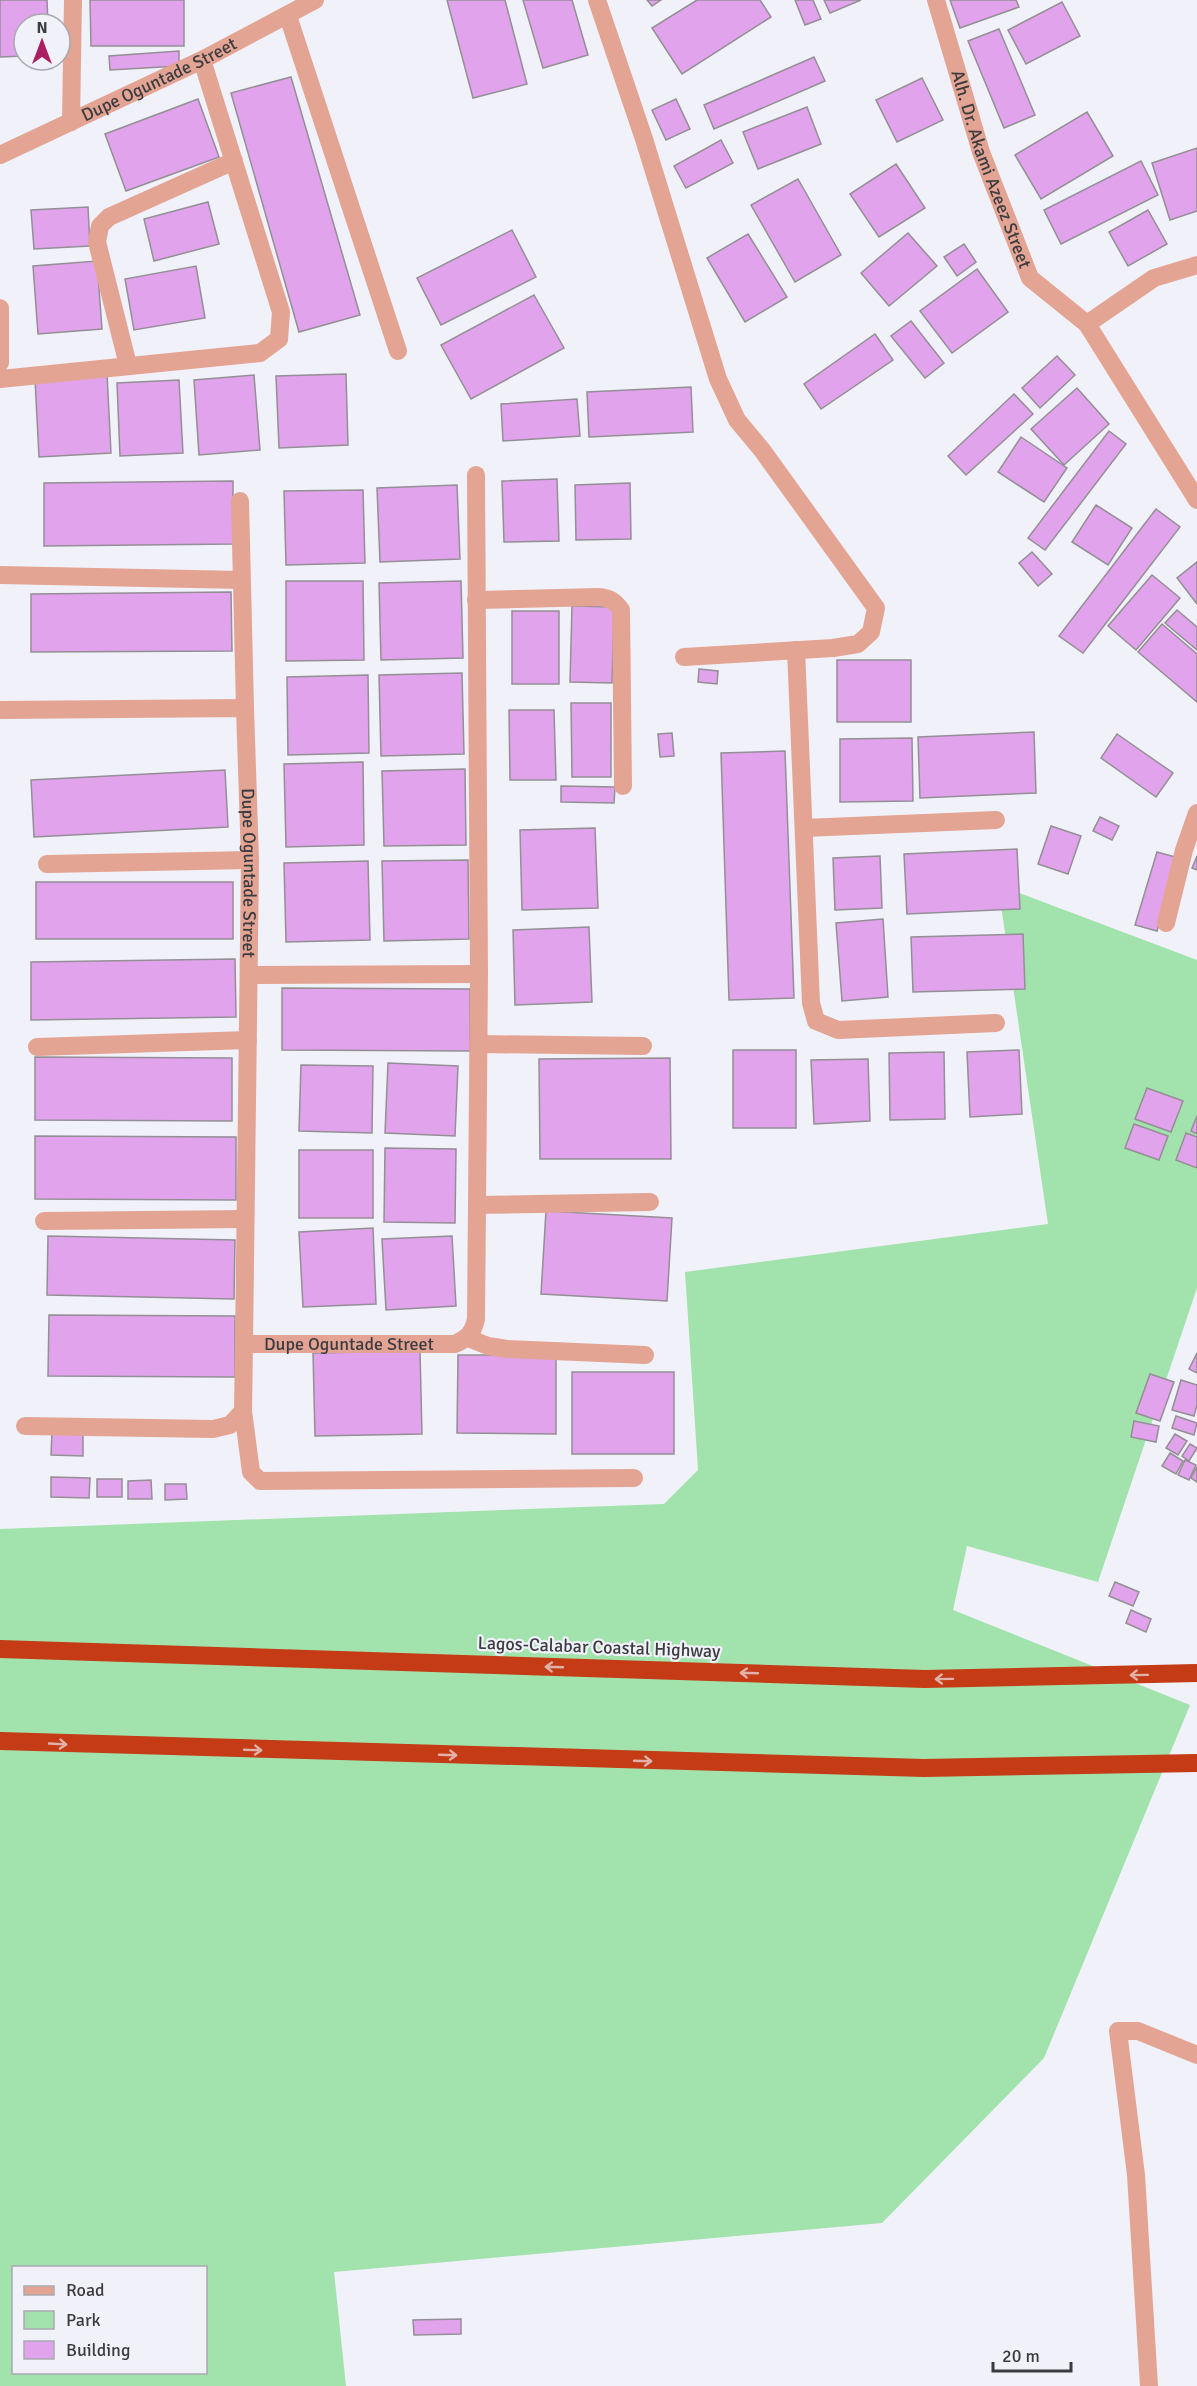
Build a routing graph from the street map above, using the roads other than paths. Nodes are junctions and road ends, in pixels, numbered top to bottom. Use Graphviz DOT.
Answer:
graph roads {
  1 [pos="73,0"];
  2 [pos="315,0"];
  3 [pos="597,0"];
  4 [pos="936,0"];
  5 [pos="288,16"];
  6 [pos="202,60"];
  7 [pos="71,122"];
  8 [pos="0,155"];
  9 [pos="234,161"];
  10 [pos="1197,265"];
  11 [pos="0,308"];
  12 [pos="0,323"];
  13 [pos="1087,324"];
  14 [pos="399,351"];
  15 [pos="0,363"];
  16 [pos="128,365"];
  17 [pos="0,379"];
  18 [pos="476,476"];
  19 [pos="1197,500"];
  20 [pos="240,501"];
  21 [pos="0,575"];
  22 [pos="241,580"];
  23 [pos="476,600"];
  24 [pos="796,650"];
  25 [pos="684,657"];
  26 [pos="245,708"];
  27 [pos="0,710"];
  28 [pos="623,786"];
  29 [pos="1197,813"];
  30 [pos="996,820"];
  31 [pos="804,828"];
  32 [pos="250,860"];
  33 [pos="47,864"];
  34 [pos="1166,923"];
  35 [pos="479,974"];
  36 [pos="249,975"];
  37 [pos="996,1023"];
  38 [pos="248,1041"];
  39 [pos="478,1044"];
  40 [pos="643,1046"];
  41 [pos="37,1047"];
  42 [pos="650,1202"];
  43 [pos="477,1205"];
  44 [pos="245,1219"];
  45 [pos="44,1221"];
  46 [pos="468,1338"];
  47 [pos="244,1344"];
  48 [pos="645,1355"];
  49 [pos="243,1411"];
  50 [pos="25,1426"];
  51 [pos="634,1478"];
  52 [pos="0,1649"];
  53 [pos="1197,1673"];
  54 [pos="0,1741"];
  55 [pos="1197,1763"];
  56 [pos="1197,2055"];
  57 [pos="1149,2386"];
  1 -- 7 [label="street"];
  2 -- 5 [label="street, Dupe Oguntade Street"];
  3 -- 24 [label="street"];
  4 -- 13 [label="street, Alh. Dr. Akami Azeez Street"];
  5 -- 6 [label="street, Dupe Oguntade Street"];
  5 -- 14 [label="street"];
  6 -- 7 [label="street, Dupe Oguntade Street"];
  6 -- 9 [label="street"];
  7 -- 8 [label="street, Dupe Oguntade Street"];
  9 -- 16 [label="street"];
  9 -- 16 [label="street"];
  10 -- 13 [label="street"];
  11 -- 12 [label="street"];
  12 -- 15 [label="street"];
  13 -- 19 [label="street, Alh. Dr. Akami Azeez Street"];
  16 -- 17 [label="street"];
  18 -- 23 [label="street"];
  20 -- 22 [label="street, Dupe Oguntade Street"];
  21 -- 22 [label="street"];
  22 -- 26 [label="street, Dupe Oguntade Street"];
  23 -- 28 [label="street"];
  23 -- 35 [label="street"];
  24 -- 25 [label="street"];
  24 -- 31 [label="street"];
  26 -- 27 [label="street"];
  26 -- 32 [label="street, Dupe Oguntade Street"];
  29 -- 34 [label="street"];
  30 -- 31 [label="street"];
  31 -- 37 [label="street"];
  32 -- 33 [label="street"];
  32 -- 36 [label="street, Dupe Oguntade Street"];
  35 -- 36 [label="street"];
  35 -- 39 [label="street"];
  36 -- 38 [label="street, Dupe Oguntade Street"];
  38 -- 41 [label="street"];
  38 -- 44 [label="street, Dupe Oguntade Street"];
  39 -- 40 [label="street"];
  39 -- 43 [label="street"];
  42 -- 43 [label="street"];
  43 -- 46 [label="street"];
  44 -- 45 [label="street"];
  44 -- 47 [label="street, Dupe Oguntade Street"];
  46 -- 47 [label="street, Dupe Oguntade Street"];
  46 -- 48 [label="street"];
  47 -- 49 [label="street"];
  49 -- 50 [label="street"];
  49 -- 51 [label="street"];
  53 -- 52 [label="highway, Lagos-Calabar Coastal Highway, one-way"];
  54 -- 55 [label="highway, one-way"];
  56 -- 57 [label="street"];
}
